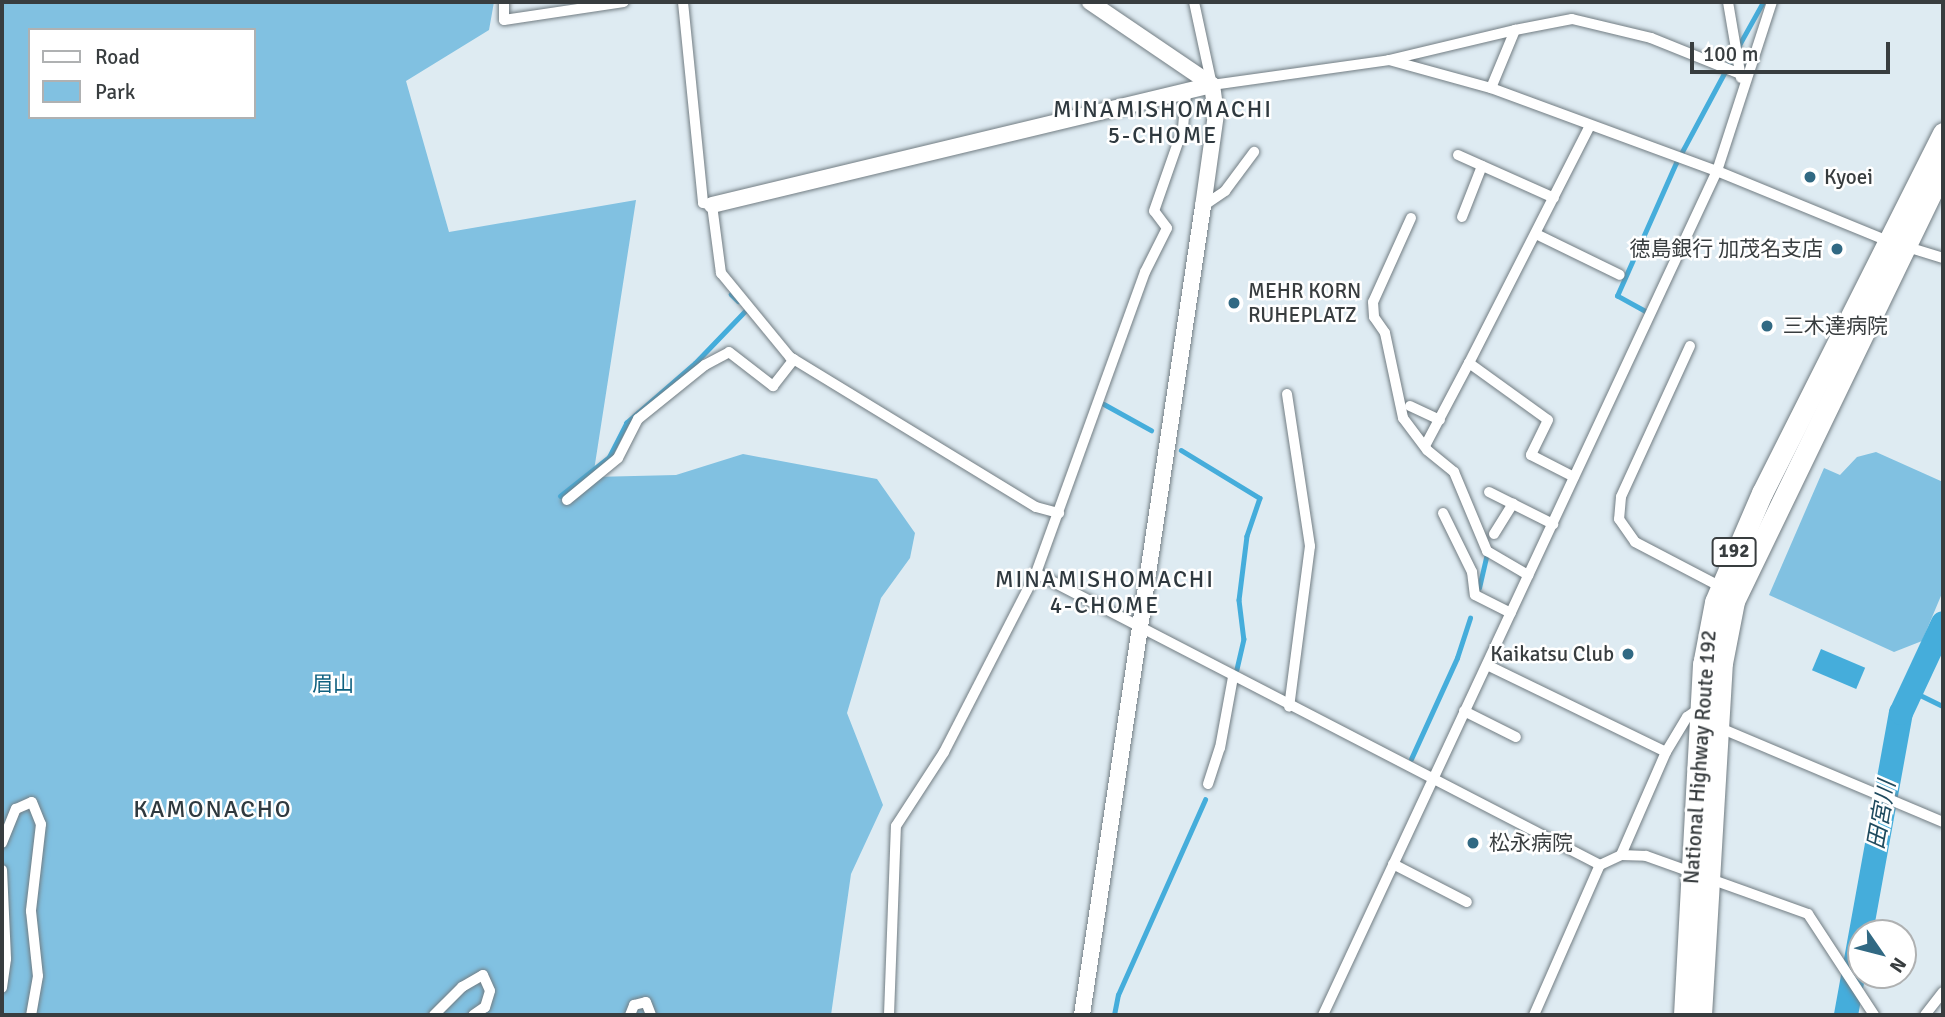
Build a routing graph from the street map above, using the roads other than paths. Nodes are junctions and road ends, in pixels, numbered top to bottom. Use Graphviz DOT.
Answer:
graph roads {
  1 [pos="504,2"];
  2 [pos="620,2"];
  3 [pos="683,2"];
  4 [pos="1090,2"];
  5 [pos="1194,2"];
  6 [pos="1728,2"];
  7 [pos="1772,2"];
  8 [pos="1515,30"];
  9 [pos="1389,60"];
  10 [pos="1730,70"];
  11 [pos="1212,85"];
  12 [pos="1491,88"];
  13 [pos="1186,91"];
  14 [pos="1744,91"];
  15 [pos="1590,126"];
  16 [pos="1943,133"];
  17 [pos="1254,152"];
  18 [pos="1458,155"];
  19 [pos="1482,166"];
  20 [pos="1943,168"];
  21 [pos="1717,171"];
  22 [pos="1554,198"];
  23 [pos="712,205"];
  24 [pos="1203,206"];
  25 [pos="1462,217"];
  26 [pos="1411,218"];
  27 [pos="1536,234"];
  28 [pos="1897,242"];
  29 [pos="1943,258"];
  30 [pos="1619,275"];
  31 [pos="1690,346"];
  32 [pos="794,359"];
  33 [pos="1469,363"];
  34 [pos="1287,394"];
  35 [pos="1410,406"];
  36 [pos="1440,420"];
  37 [pos="1425,446"];
  38 [pos="1574,477"];
  39 [pos="1489,492"];
  40 [pos="567,500"];
  41 [pos="1513,504"];
  42 [pos="1059,513"];
  43 [pos="1443,513"];
  44 [pos="1552,524"];
  45 [pos="1494,534"];
  46 [pos="1036,573"];
  47 [pos="1528,575"];
  48 [pos="1720,586"];
  49 [pos="1511,613"];
  50 [pos="1140,623"];
  51 [pos="1487,664"];
  52 [pos="1233,677"];
  53 [pos="1289,708"];
  54 [pos="1700,708"];
  55 [pos="1464,711"];
  56 [pos="1718,727"];
  57 [pos="1516,737"];
  58 [pos="1666,752"];
  59 [pos="1431,780"];
  60 [pos="1208,784"];
  61 [pos="1943,822"];
  62 [pos="2,843"];
  63 [pos="1621,855"];
  64 [pos="1393,864"];
  65 [pos="1600,865"];
  66 [pos="2,870"];
  67 [pos="1700,877"];
  68 [pos="1467,902"];
  69 [pos="2,988"];
  70 [pos="1943,992"];
  71 [pos="31,1015"];
  72 [pos="434,1015"];
  73 [pos="472,1015"];
  74 [pos="630,1015"];
  75 [pos="651,1015"];
  76 [pos="889,1015"];
  77 [pos="1083,1015"];
  78 [pos="1323,1015"];
  79 [pos="1534,1015"];
  80 [pos="1684,1015"];
  81 [pos="1701,1015"];
  82 [pos="1874,1015"];
  83 [pos="1925,1015"];
  1 -- 2 [label="street"];
  3 -- 23 [label="street"];
  4 -- 11 [label="street"];
  5 -- 11 [label="street"];
  6 -- 10 [label="street"];
  7 -- 14 [label="street"];
  8 -- 9 [label="street"];
  8 -- 10 [label="street"];
  8 -- 12 [label="street"];
  9 -- 11 [label="street"];
  9 -- 12 [label="street"];
  10 -- 14 [label="street"];
  11 -- 13 [label="street"];
  11 -- 24 [label="street"];
  12 -- 15 [label="street"];
  13 -- 23 [label="street"];
  13 -- 42 [label="street"];
  14 -- 21 [label="street"];
  15 -- 21 [label="street"];
  15 -- 22 [label="street"];
  16 -- 28 [label="highway, National Highway Route 192 / 192"];
  17 -- 24 [label="street"];
  18 -- 19 [label="street"];
  19 -- 22 [label="street"];
  19 -- 25 [label="street"];
  20 -- 28 [label="highway, National Highway Route 192 / 192"];
  21 -- 28 [label="street"];
  21 -- 38 [label="street"];
  22 -- 27 [label="street"];
  23 -- 32 [label="street"];
  24 -- 50 [label="street"];
  26 -- 37 [label="street"];
  27 -- 30 [label="street"];
  27 -- 33 [label="street"];
  28 -- 29 [label="street"];
  28 -- 48 [label="highway, National Highway Route 192 / 192"];
  28 -- 56 [label="highway, National Highway Route 192 / 192"];
  31 -- 48 [label="street"];
  32 -- 40 [label="street"];
  32 -- 42 [label="street"];
  33 -- 36 [label="street"];
  33 -- 38 [label="street"];
  34 -- 53 [label="street"];
  35 -- 36 [label="street"];
  36 -- 37 [label="street"];
  37 -- 47 [label="street"];
  38 -- 44 [label="street"];
  39 -- 41 [label="street"];
  41 -- 44 [label="street"];
  41 -- 45 [label="street"];
  42 -- 46 [label="street"];
  43 -- 49 [label="street"];
  44 -- 47 [label="street"];
  46 -- 50 [label="street"];
  46 -- 76 [label="street"];
  47 -- 49 [label="street"];
  48 -- 54 [label="highway, National Highway Route 192 / 192"];
  49 -- 51 [label="street"];
  50 -- 52 [label="street"];
  50 -- 77 [label="street"];
  51 -- 55 [label="street"];
  51 -- 58 [label="street"];
  52 -- 53 [label="street"];
  52 -- 60 [label="street"];
  53 -- 59 [label="street"];
  54 -- 58 [label="street"];
  54 -- 67 [label="highway, National Highway Route 192 / 192"];
  55 -- 57 [label="street"];
  55 -- 59 [label="street"];
  56 -- 61 [label="street"];
  56 -- 67 [label="highway, National Highway Route 192 / 192"];
  58 -- 63 [label="street"];
  59 -- 64 [label="street"];
  59 -- 65 [label="street"];
  62 -- 71 [label="street"];
  63 -- 65 [label="street"];
  63 -- 67 [label="street"];
  64 -- 68 [label="street"];
  64 -- 78 [label="street"];
  65 -- 79 [label="street"];
  66 -- 69 [label="street"];
  67 -- 80 [label="highway, National Highway Route 192 / 192"];
  67 -- 81 [label="highway, National Highway Route 192 / 192"];
  67 -- 82 [label="street"];
  70 -- 83 [label="street"];
  72 -- 73 [label="street"];
  74 -- 75 [label="street"];
}
